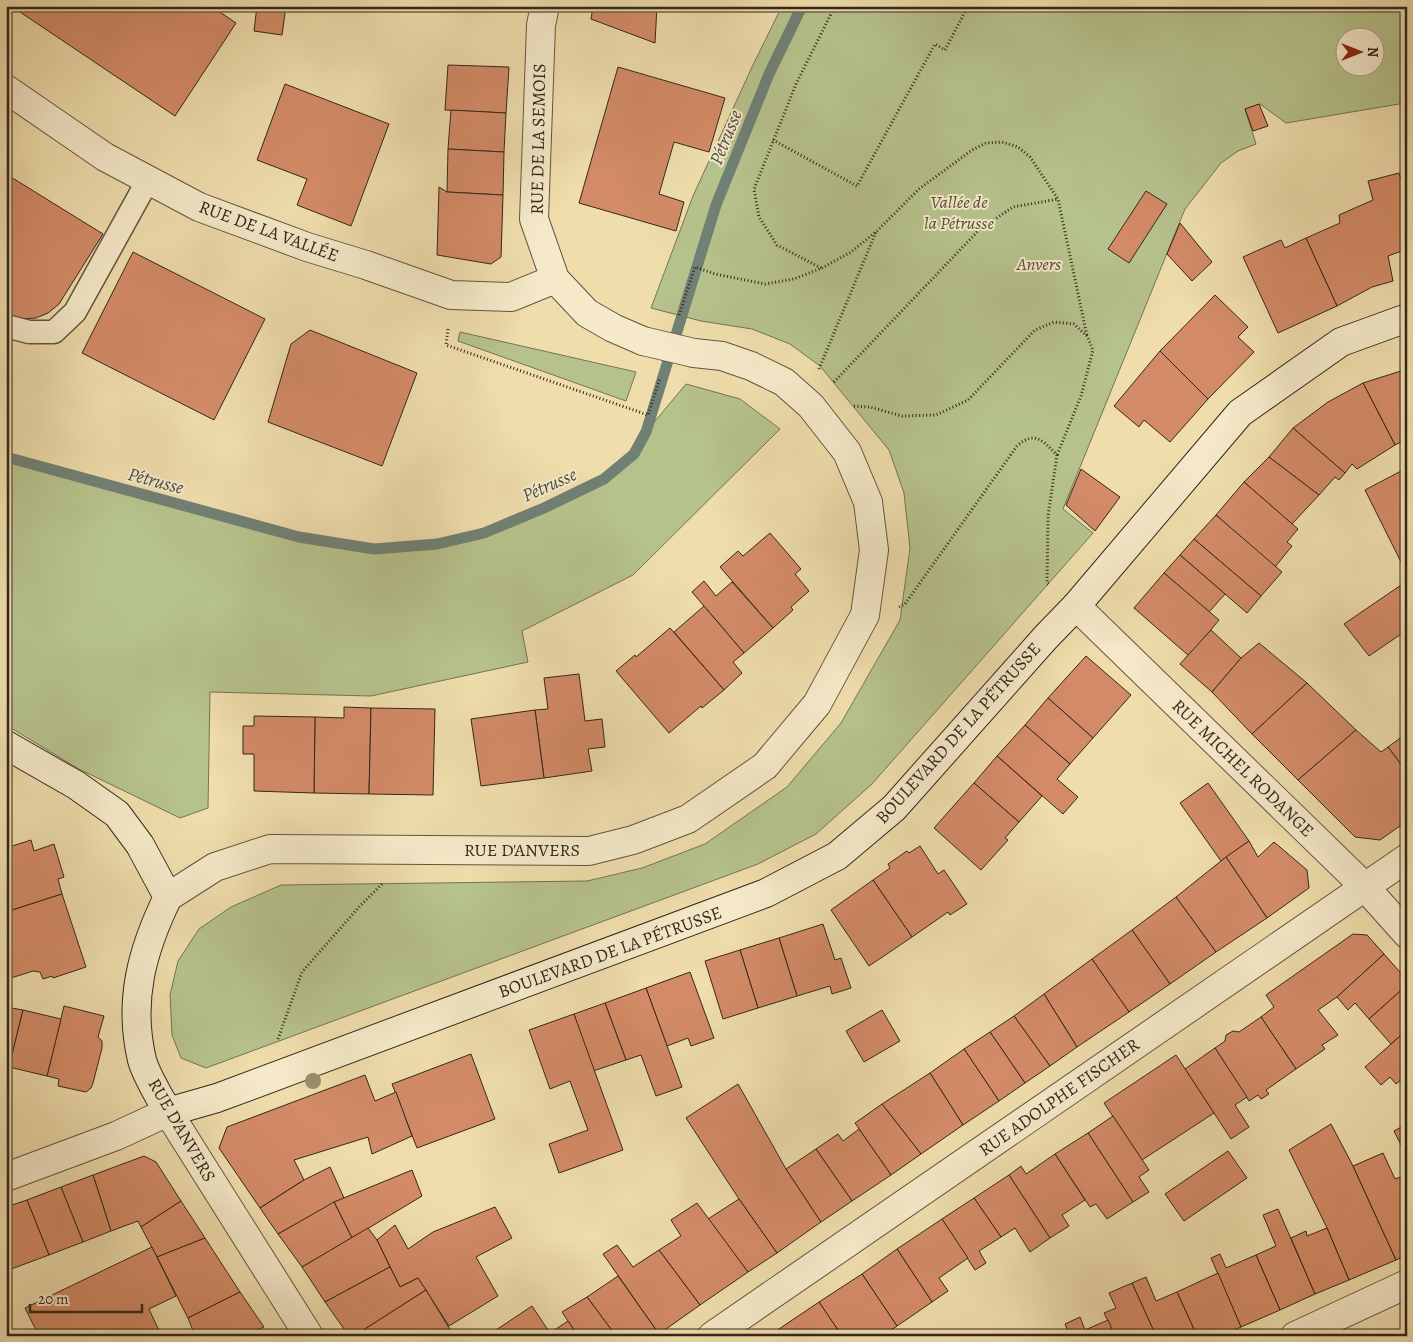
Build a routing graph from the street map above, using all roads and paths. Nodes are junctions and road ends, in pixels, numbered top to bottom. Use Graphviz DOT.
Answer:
graph roads {
  1 [pos="545,6"];
  2 [pos="835,6"];
  3 [pos="968,6"];
  4 [pos="6,89"];
  5 [pos="773,140"];
  6 [pos="148,180"];
  7 [pos="1058,199"];
  8 [pos="877,231"];
  9 [pos="822,268"];
  10 [pos="555,279"];
  11 [pos="451,296"];
  12 [pos="679,315"];
  13 [pos="1407,318"];
  14 [pos="6,326"];
  15 [pos="1087,336"];
  16 [pos="643,341"];
  17 [pos="820,366"];
  18 [pos="660,378"];
  19 [pos="811,406"];
  20 [pos="1057,455"];
  21 [pos="1076,606"];
  22 [pos="866,615"];
  23 [pos="6,745"];
  24 [pos="417,850"];
  25 [pos="1407,858"];
  26 [pos="1365,887"];
  27 [pos="168,897"];
  28 [pos="1407,934"];
  29 [pos="265,1080"];
  30 [pos="168,1112"];
  31 [pos="6,1177"];
  32 [pos="1407,1284"];
  33 [pos="309,1336"];
  34 [pos="712,1336"];
  35 [pos="1295,1336"];
  1 -- 10 [label="street, RUE DE LA SEMOIS"];
  2 -- 5 [label="path"];
  3 -- 5 [label="path"];
  4 -- 6 [label="street, RUE DE LA VALLÉE"];
  5 -- 9 [label="path"];
  6 -- 11 [label="street, RUE DE LA VALLÉE"];
  6 -- 14 [label="lane"];
  7 -- 8 [label="path"];
  7 -- 15 [label="path"];
  7 -- 19 [label="path"];
  8 -- 9 [label="path"];
  8 -- 17 [label="path"];
  9 -- 12 [label="path"];
  10 -- 11 [label="street, RUE DE LA VALLÉE"];
  10 -- 16 [label="street, RUE DE LA SEMOIS"];
  11 -- 18 [label="path"];
  13 -- 21 [label="street, BOULEVARD DE LA PÉTRUSSE"];
  15 -- 19 [label="path"];
  15 -- 20 [label="path"];
  16 -- 19 [label="street, RUE D'ANVERS, bridge"];
  19 -- 22 [label="street, RUE D'ANVERS"];
  20 -- 21 [label="path"];
  20 -- 22 [label="path"];
  21 -- 26 [label="street, RUE MICHEL RODANGE"];
  21 -- 29 [label="street, BOULEVARD DE LA PÉTRUSSE"];
  22 -- 24 [label="street, RUE D'ANVERS"];
  23 -- 27 [label="street"];
  24 -- 27 [label="street, RUE D'ANVERS"];
  24 -- 29 [label="path"];
  25 -- 26 [label="street, RUE ADOLPHE FISCHER"];
  26 -- 28 [label="street, RUE MICHEL RODANGE"];
  26 -- 34 [label="street, RUE ADOLPHE FISCHER"];
  27 -- 30 [label="street, RUE D'ANVERS"];
  29 -- 30 [label="street, BOULEVARD DE LA PÉTRUSSE"];
  30 -- 31 [label="street, BOULEVARD DE LA PÉTRUSSE"];
  30 -- 33 [label="street, RUE D'ANVERS"];
  32 -- 35 [label="street"];
}
